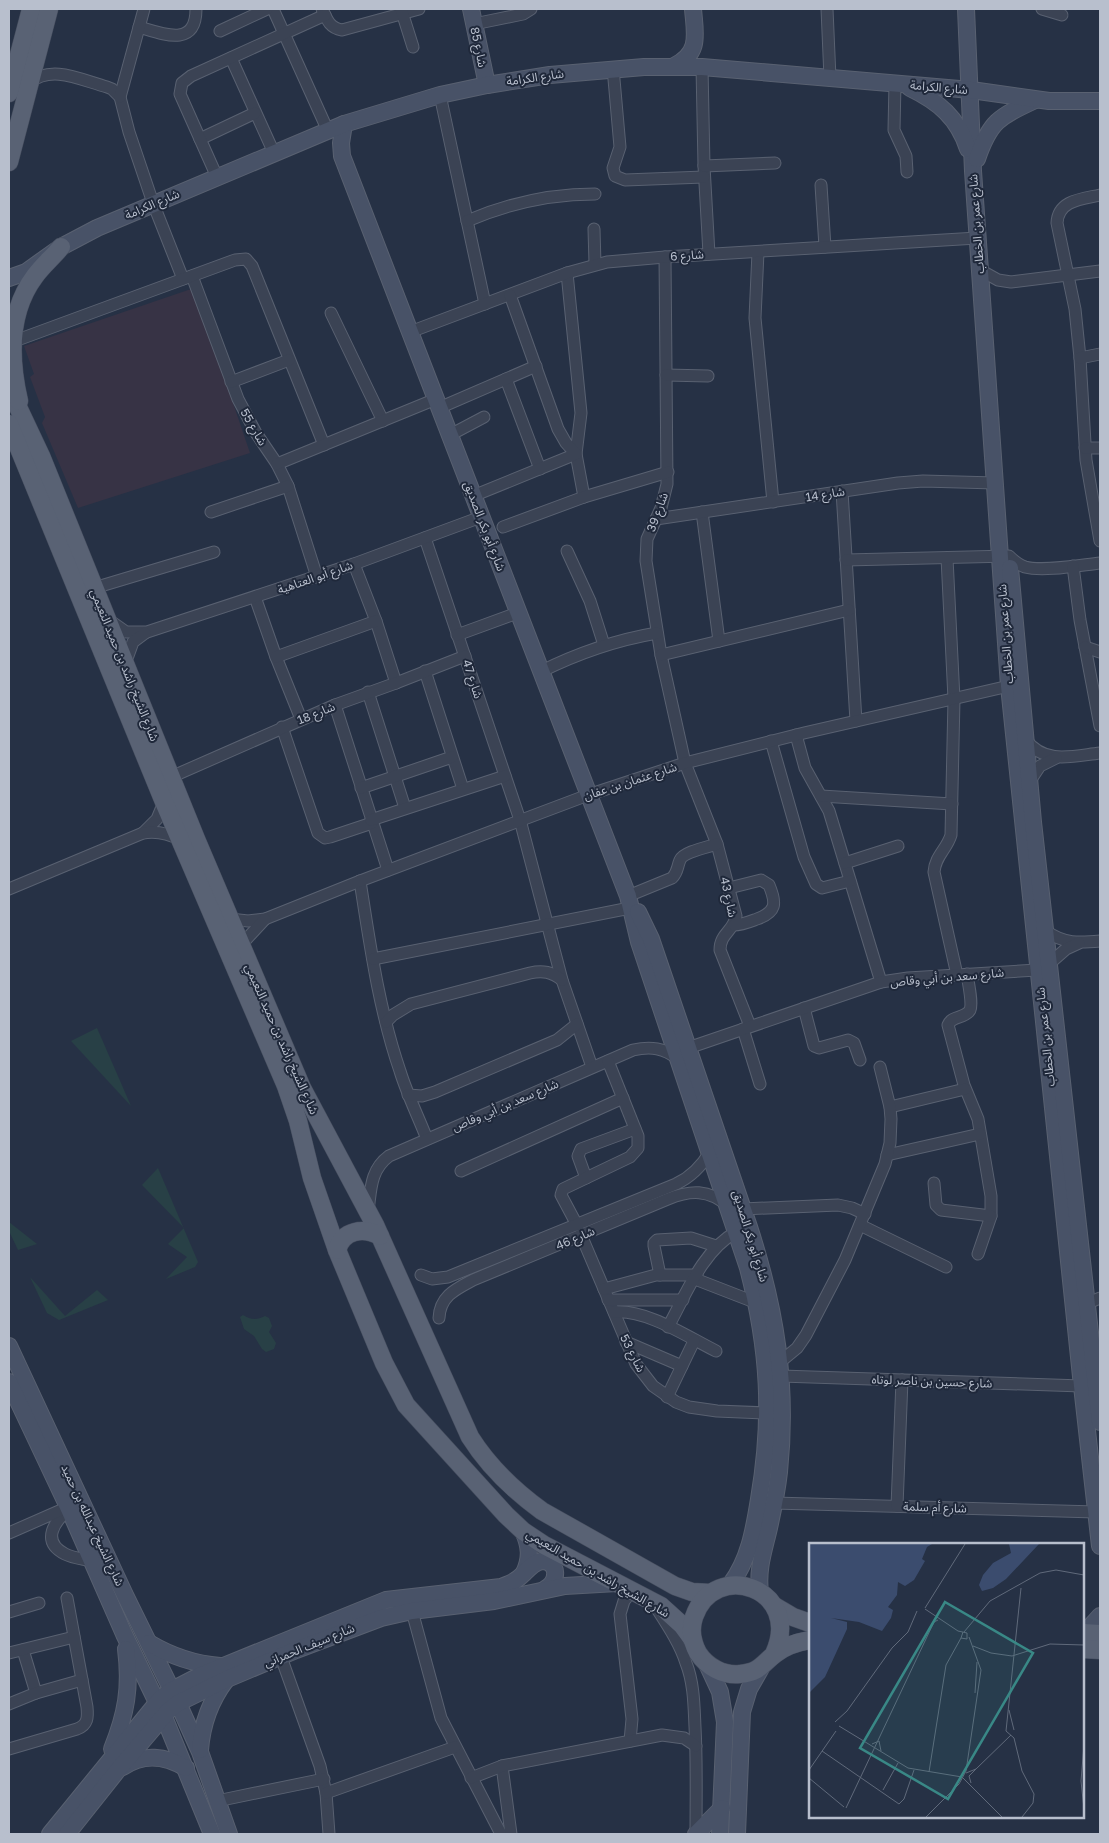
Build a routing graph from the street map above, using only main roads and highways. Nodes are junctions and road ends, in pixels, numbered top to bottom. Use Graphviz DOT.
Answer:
graph roads {
  1 [pos="32,9"];
  2 [pos="49,9"];
  3 [pos="9,93"];
  4 [pos="9,162"];
  5 [pos="61,247"];
  6 [pos="9,388"];
  7 [pos="15,419"];
  8 [pos="380,1236"];
  9 [pos="337,1250"];
  10 [pos="711,1593"];
  11 [pos="776,1607"];
  12 [pos="809,1623"];
  13 [pos="1084,1632"];
  14 [pos="1100,1634"];
  15 [pos="693,1640"];
  16 [pos="809,1640"];
  17 [pos="1084,1649"];
  18 [pos="1100,1650"];
  19 [pos="774,1654"];
  1 -- 3 [label="main road"];
  2 -- 4 [label="main road"];
  5 -- 7 [label="main road"];
  6 -- 7 [label="main road, شارع الشيخ راشد بن حميد النعيمي"];
  7 -- 8 [label="main road, شارع الشيخ راشد بن حميد النعيمي"];
  7 -- 9 [label="main road, شارع الشيخ راشد بن حميد النعيمي"];
  8 -- 9 [label="main road"];
  8 -- 10 [label="main road, شارع الشيخ راشد بن حميد النعيمي"];
  9 -- 15 [label="main road, شارع الشيخ راشد بن حميد النعيمي"];
  10 -- 11 [label="main road"];
  10 -- 15 [label="main road"];
  11 -- 12 [label="main road"];
  11 -- 19 [label="main road"];
  13 -- 14 [label="main road"];
  15 -- 19 [label="main road"];
  16 -- 19 [label="main road"];
  17 -- 18 [label="main road"];
}
